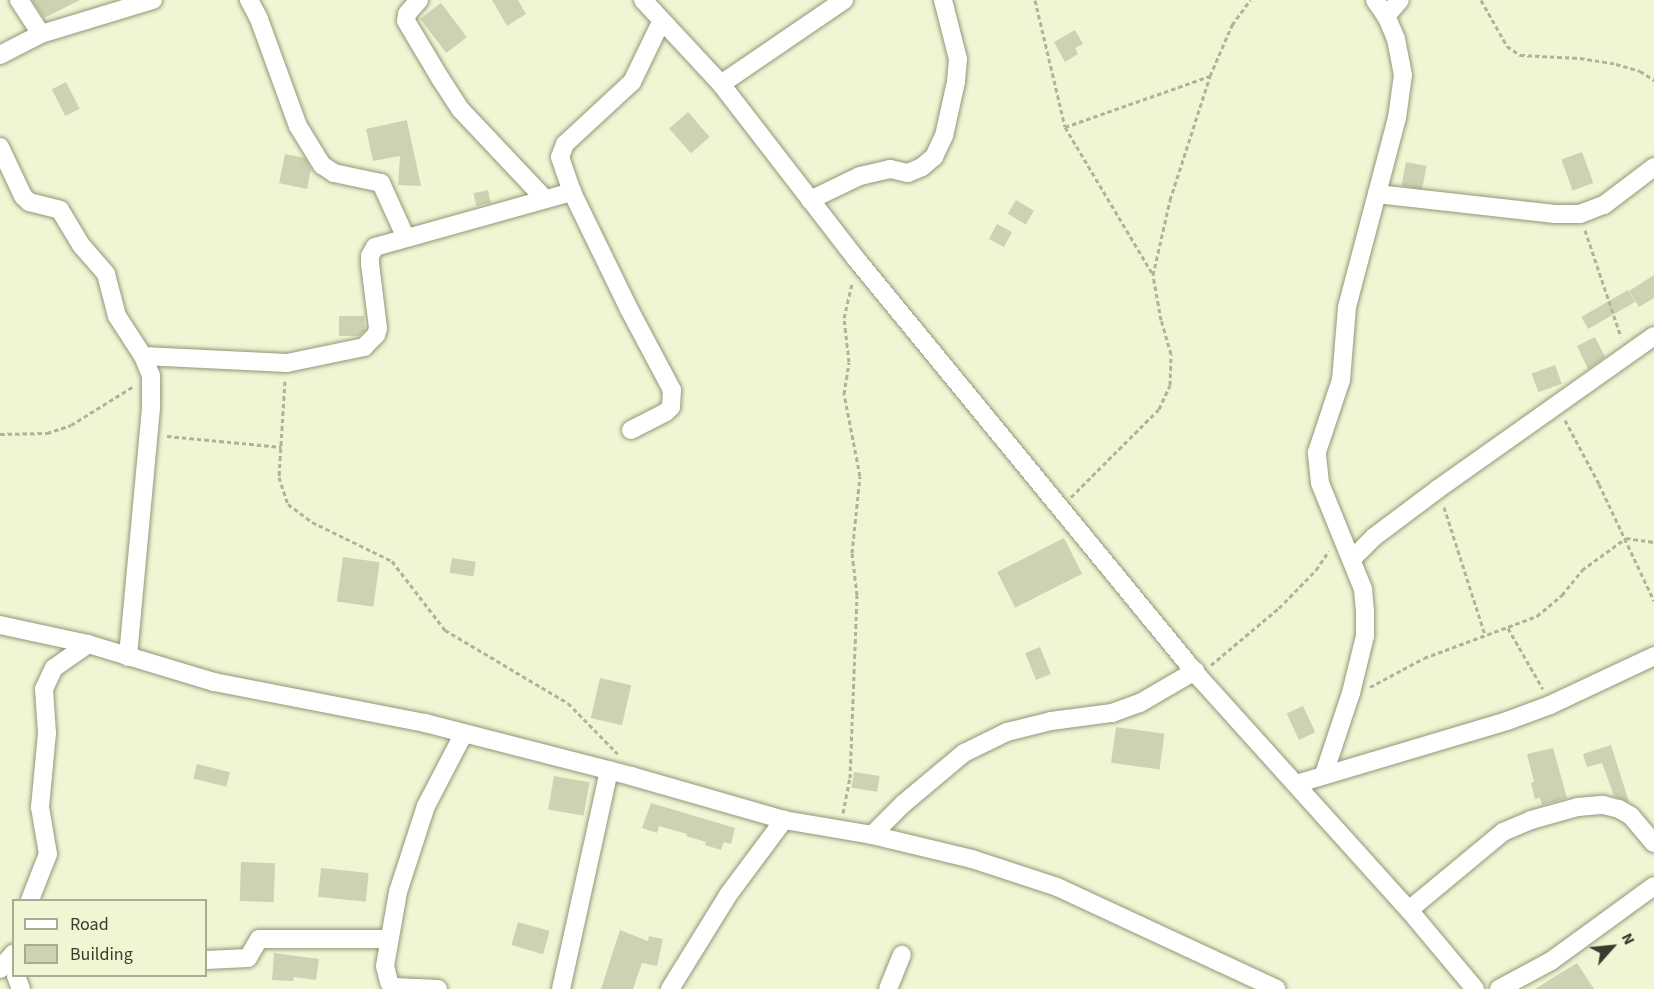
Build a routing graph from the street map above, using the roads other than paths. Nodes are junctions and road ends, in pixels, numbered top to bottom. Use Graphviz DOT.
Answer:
graph roads {
  1 [pos="19,0"];
  2 [pos="153,0"];
  3 [pos="249,0"];
  4 [pos="419,0"];
  5 [pos="642,0"];
  6 [pos="844,0"];
  7 [pos="943,0"];
  8 [pos="1375,0"];
  9 [pos="1400,0"];
  10 [pos="1386,16"];
  11 [pos="661,22"];
  12 [pos="40,34"];
  13 [pos="0,55"];
  14 [pos="721,84"];
  15 [pos="0,147"];
  16 [pos="1654,167"];
  17 [pos="572,192"];
  18 [pos="1377,194"];
  19 [pos="545,199"];
  20 [pos="810,200"];
  21 [pos="406,238"];
  22 [pos="1651,345"];
  23 [pos="143,356"];
  24 [pos="631,430"];
  25 [pos="1352,559"];
  26 [pos="0,625"];
  27 [pos="88,644"];
  28 [pos="1654,656"];
  29 [pos="128,657"];
  30 [pos="1197,674"];
  31 [pos="464,733"];
  32 [pos="609,770"];
  33 [pos="1324,774"];
  34 [pos="1296,784"];
  35 [pos="784,820"];
  36 [pos="872,835"];
  37 [pos="1654,843"];
  38 [pos="1654,886"];
  39 [pos="30,899"];
  40 [pos="1409,910"];
  41 [pos="389,939"];
  42 [pos="902,955"];
  43 [pos="207,960"];
  44 [pos="394,988"];
  45 [pos="438,989"];
  46 [pos="561,989"];
  47 [pos="670,989"];
  48 [pos="888,989"];
  49 [pos="1277,989"];
  50 [pos="1475,989"];
  51 [pos="1498,989"];
  1 -- 12 [label="street"];
  2 -- 12 [label="street"];
  3 -- 21 [label="street"];
  4 -- 19 [label="street"];
  5 -- 11 [label="street"];
  6 -- 14 [label="street"];
  7 -- 20 [label="street"];
  8 -- 10 [label="street"];
  9 -- 10 [label="street"];
  10 -- 18 [label="street"];
  11 -- 14 [label="street"];
  11 -- 17 [label="street"];
  12 -- 13 [label="street"];
  14 -- 20 [label="street"];
  15 -- 23 [label="street"];
  16 -- 18 [label="street"];
  17 -- 19 [label="street"];
  17 -- 24 [label="street"];
  18 -- 25 [label="street"];
  19 -- 21 [label="street"];
  20 -- 30 [label="street"];
  21 -- 23 [label="street"];
  22 -- 25 [label="street"];
  23 -- 29 [label="street"];
  25 -- 33 [label="street"];
  26 -- 27 [label="street"];
  27 -- 29 [label="street"];
  27 -- 39 [label="street"];
  28 -- 33 [label="street"];
  29 -- 31 [label="street"];
  30 -- 34 [label="street"];
  30 -- 36 [label="street"];
  31 -- 32 [label="street"];
  31 -- 41 [label="street"];
  32 -- 35 [label="street"];
  32 -- 46 [label="street"];
  33 -- 34 [label="street"];
  34 -- 40 [label="street"];
  35 -- 36 [label="street"];
  35 -- 47 [label="street"];
  36 -- 49 [label="street"];
  37 -- 40 [label="street"];
  38 -- 51 [label="street"];
  40 -- 50 [label="street"];
  41 -- 43 [label="street"];
  41 -- 44 [label="street"];
  42 -- 48 [label="street"];
  44 -- 45 [label="street"];
}
